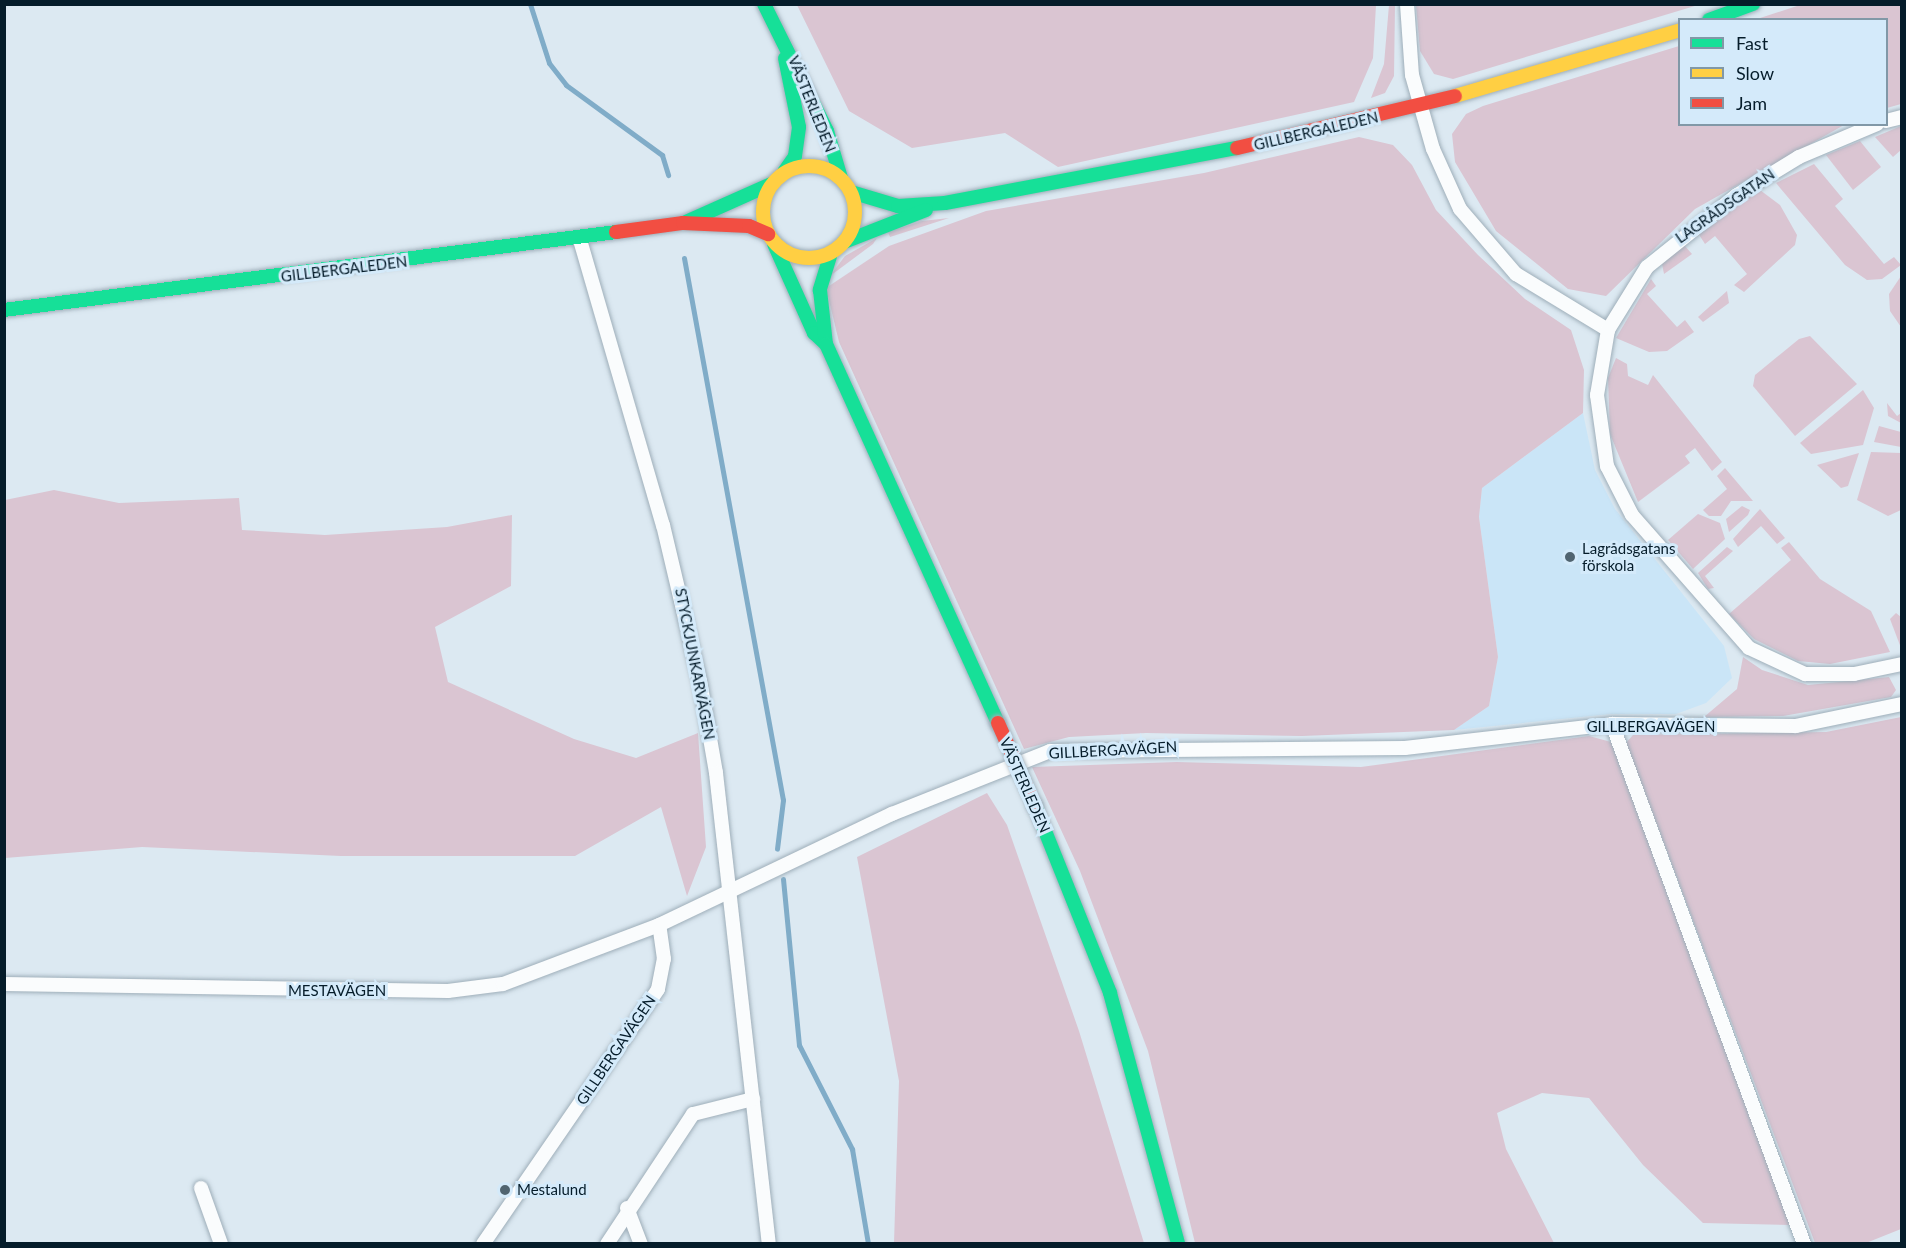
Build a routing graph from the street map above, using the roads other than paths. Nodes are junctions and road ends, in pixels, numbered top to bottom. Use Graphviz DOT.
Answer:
graph roads {
  1 [pos="764,4"];
  2 [pos="1407,4"];
  3 [pos="1753,4"];
  4 [pos="1714,18"];
  5 [pos="1678,31"];
  6 [pos="779,32"];
  7 [pos="1422,106"];
  8 [pos="1872,126"];
  9 [pos="784,172"];
  10 [pos="841,178"];
  11 [pos="771,184"];
  12 [pos="851,192"];
  13 [pos="945,203"];
  14 [pos="683,223"];
  15 [pos="770,238"];
  16 [pos="580,240"];
  17 [pos="844,242"];
  18 [pos="831,252"];
  19 [pos="4,310"];
  20 [pos="1608,330"];
  21 [pos="826,344"];
  22 [pos="1902,664"];
  23 [pos="1902,704"];
  24 [pos="1612,724"];
  25 [pos="728,889"];
  26 [pos="659,925"];
  27 [pos="4,984"];
  28 [pos="753,1099"];
  29 [pos="201,1188"];
  30 [pos="627,1208"];
  31 [pos="221,1244"];
  32 [pos="483,1244"];
  33 [pos="607,1244"];
  34 [pos="641,1244"];
  35 [pos="769,1244"];
  36 [pos="1179,1244"];
  37 [pos="1804,1244"];
  1 -- 6 [label="main road, VÄSTERLEDEN"];
  2 -- 7 [label="street"];
  3 -- 4 [label="main road"];
  5 -- 7 [label="main road, GILLBERGALEDEN"];
  6 -- 9 [label="main road, VÄSTERLEDEN"];
  6 -- 10 [label="main road, VÄSTERLEDEN"];
  7 -- 13 [label="main road, GILLBERGALEDEN"];
  7 -- 20 [label="street"];
  8 -- 20 [label="street, LAGRÅDSGATAN"];
  9 -- 10 [label="main road"];
  9 -- 11 [label="main road"];
  10 -- 12 [label="main road"];
  11 -- 14 [label="main road, GILLBERGALEDEN"];
  11 -- 15 [label="main road"];
  12 -- 13 [label="main road, GILLBERGALEDEN"];
  12 -- 17 [label="main road"];
  13 -- 17 [label="main road, GILLBERGALEDEN"];
  14 -- 15 [label="main road, GILLBERGALEDEN"];
  14 -- 16 [label="main road, GILLBERGALEDEN"];
  15 -- 18 [label="main road"];
  15 -- 21 [label="main road, VÄSTERLEDEN"];
  16 -- 19 [label="main road, GILLBERGALEDEN"];
  16 -- 25 [label="street, STYCKJUNKARVÄGEN"];
  17 -- 18 [label="main road"];
  18 -- 21 [label="main road, VÄSTERLEDEN"];
  20 -- 22 [label="street, LAGRÅDSGATAN"];
  21 -- 36 [label="main road, VÄSTERLEDEN, bridge"];
  23 -- 24 [label="street, GILLBERGAVÄGEN"];
  24 -- 25 [label="street, GILLBERGAVÄGEN"];
  24 -- 37 [label="street"];
  25 -- 26 [label="street, GILLBERGAVÄGEN"];
  25 -- 28 [label="street, STYCKJUNKARVÄGEN"];
  26 -- 27 [label="street, MESTAVÄGEN"];
  26 -- 32 [label="street, GILLBERGAVÄGEN"];
  28 -- 30 [label="street"];
  28 -- 35 [label="street, STYCKJUNKARVÄGEN"];
  29 -- 31 [label="street"];
  30 -- 33 [label="street"];
  30 -- 34 [label="street"];
}
